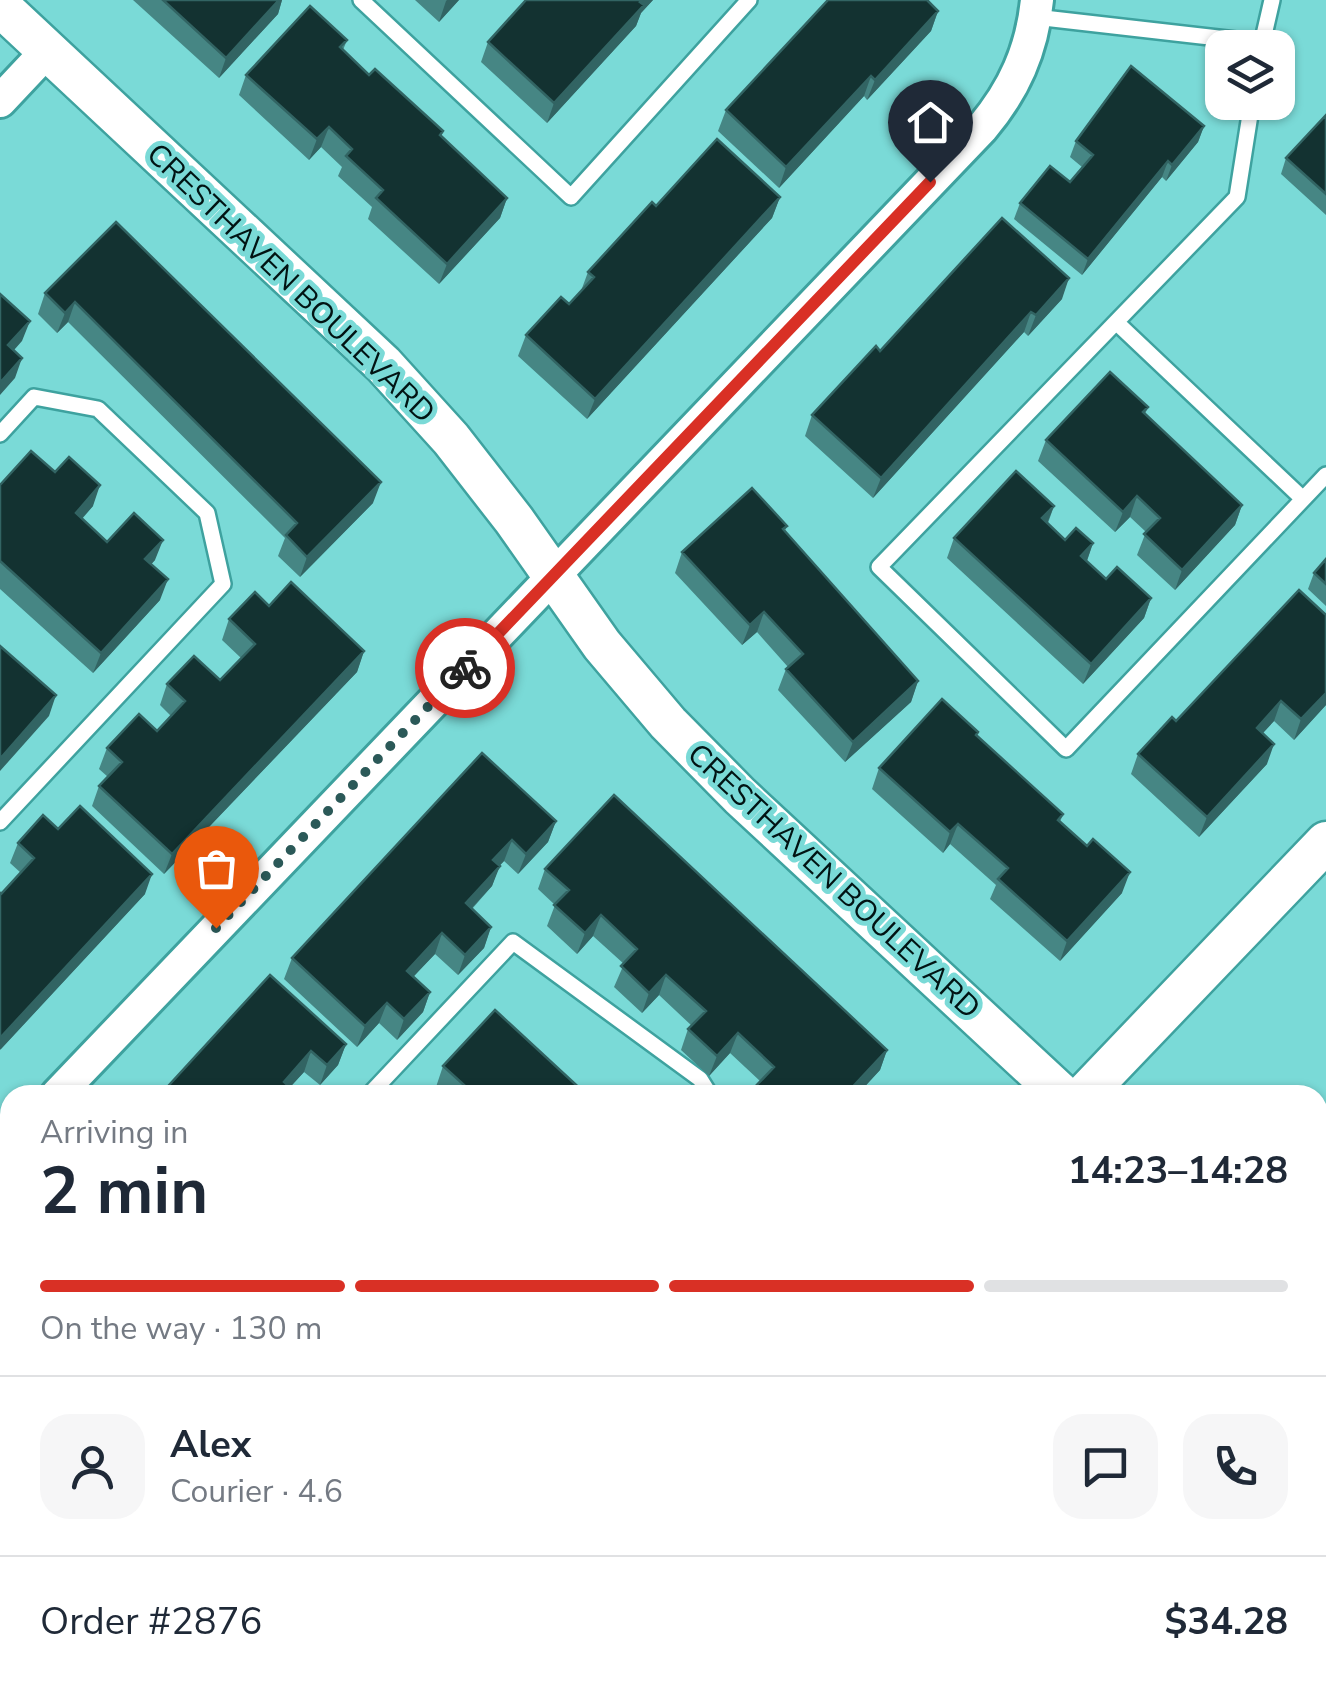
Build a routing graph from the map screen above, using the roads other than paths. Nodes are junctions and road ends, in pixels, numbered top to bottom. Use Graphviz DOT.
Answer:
graph roads {
  1 [pos="361,0"];
  2 [pos="749,0"];
  3 [pos="1263,0"];
  4 [pos="1271,0"];
  5 [pos="0,6"];
  6 [pos="1036,8"];
  7 [pos="1264,30"];
  8 [pos="1205,36"];
  9 [pos="48,50"];
  10 [pos="0,101"];
  11 [pos="1249,120"];
  12 [pos="1116,322"];
  13 [pos="0,434"];
  14 [pos="1326,475"];
  15 [pos="1303,499"];
  16 [pos="552,576"];
  17 [pos="0,822"];
  18 [pos="1326,842"];
  19 [pos="67,1085"];
  20 [pos="378,1085"];
  21 [pos="704,1085"];
  22 [pos="1051,1085"];
  23 [pos="1094,1085"];
  1 -- 2 [label="lane"];
  3 -- 4 [label="lane"];
  4 -- 7 [label="lane"];
  5 -- 9 [label="street, CRESTHAVEN BOULEVARD"];
  6 -- 8 [label="lane"];
  6 -- 16 [label="street"];
  9 -- 10 [label="street"];
  9 -- 16 [label="street, CRESTHAVEN BOULEVARD"];
  11 -- 12 [label="lane"];
  12 -- 15 [label="lane"];
  12 -- 15 [label="lane"];
  13 -- 17 [label="lane"];
  14 -- 15 [label="lane"];
  16 -- 19 [label="street"];
  16 -- 22 [label="street, CRESTHAVEN BOULEVARD"];
  18 -- 23 [label="street"];
  20 -- 21 [label="lane"];
}
